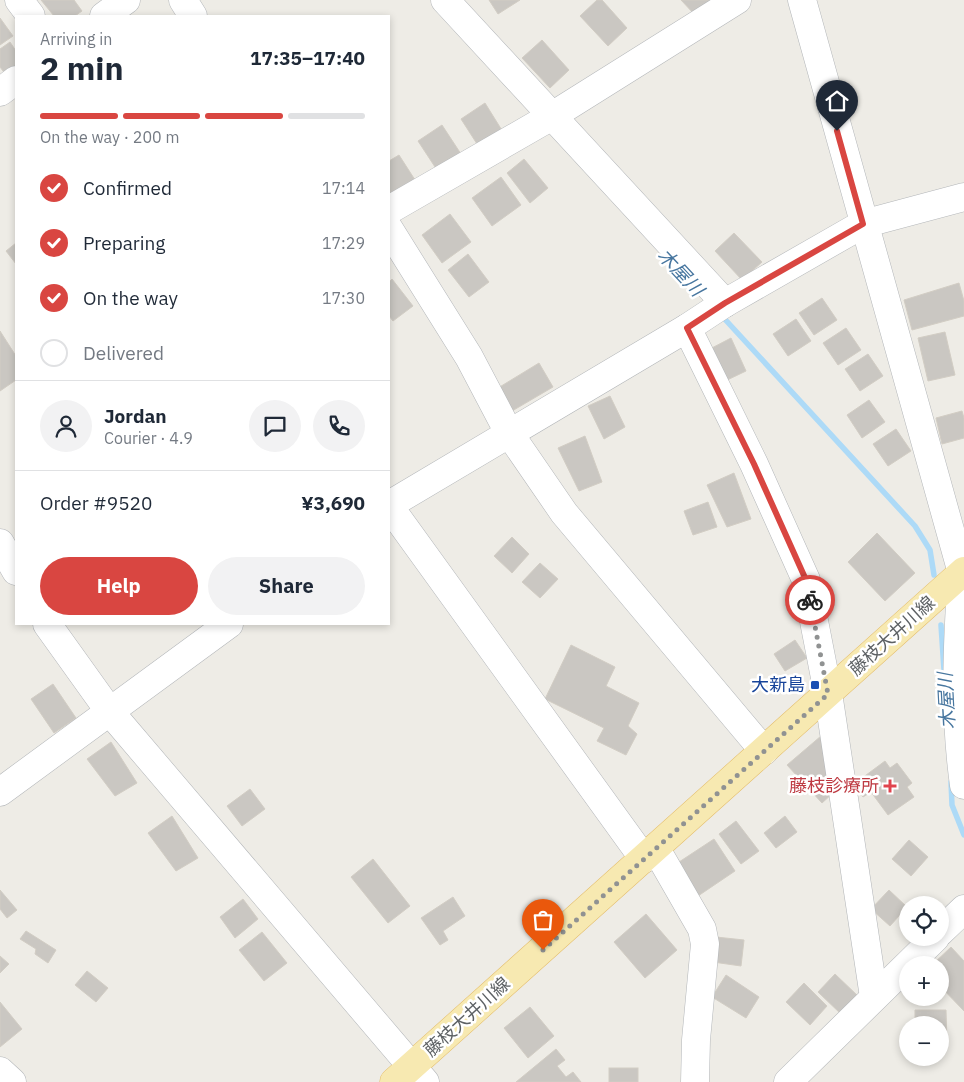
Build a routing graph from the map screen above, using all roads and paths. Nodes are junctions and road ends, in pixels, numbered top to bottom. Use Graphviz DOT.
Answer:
graph roads {
  1 [pos="19,0"];
  2 [pos="126,0"];
  3 [pos="183,0"];
  4 [pos="445,0"];
  5 [pos="802,0"];
  6 [pos="733,1"];
  7 [pos="30,15"];
  8 [pos="105,15"];
  9 [pos="192,15"];
  10 [pos="15,81"];
  11 [pos="0,92"];
  12 [pos="545,120"];
  13 [pos="964,197"];
  14 [pos="390,209"];
  15 [pos="863,224"];
  16 [pos="390,231"];
  17 [pos="710,313"];
  18 [pos="510,433"];
  19 [pos="390,504"];
  20 [pos="390,506"];
  21 [pos="0,543"];
  22 [pos="15,569"];
  23 [pos="963,572"];
  24 [pos="48,625"];
  25 [pos="228,625"];
  26 [pos="828,694"];
  27 [pos="110,712"];
  28 [pos="764,751"];
  29 [pos="964,784"];
  30 [pos="0,792"];
  31 [pos="650,854"];
  32 [pos="964,909"];
  33 [pos="949,923"];
  34 [pos="927,946"];
  35 [pos="874,997"];
  36 [pos="0,1070"];
  37 [pos="411,1077"];
  38 [pos="12,1082"];
  39 [pos="695,1082"];
  40 [pos="788,1082"];
  1 -- 7 [label="street"];
  2 -- 8 [label="street"];
  3 -- 9 [label="street"];
  4 -- 12 [label="street"];
  5 -- 15 [label="street"];
  6 -- 12 [label="street"];
  10 -- 11 [label="street"];
  12 -- 14 [label="street"];
  12 -- 17 [label="street"];
  13 -- 15 [label="street"];
  15 -- 17 [label="street"];
  15 -- 23 [label="street"];
  16 -- 18 [label="street"];
  17 -- 18 [label="street"];
  17 -- 26 [label="street"];
  18 -- 19 [label="street"];
  18 -- 28 [label="street"];
  20 -- 31 [label="street"];
  21 -- 22 [label="street"];
  23 -- 26 [label="main road, 藤枝大井川線"];
  23 -- 29 [label="street"];
  24 -- 27 [label="street"];
  25 -- 27 [label="street"];
  26 -- 28 [label="main road, 藤枝大井川線"];
  26 -- 35 [label="street"];
  27 -- 30 [label="street"];
  27 -- 37 [label="street"];
  28 -- 31 [label="main road, 藤枝大井川線"];
  31 -- 37 [label="main road, 藤枝大井川線"];
  31 -- 39 [label="street"];
  32 -- 33 [label="street"];
  34 -- 35 [label="street"];
  35 -- 40 [label="street"];
  36 -- 38 [label="street"];
}
